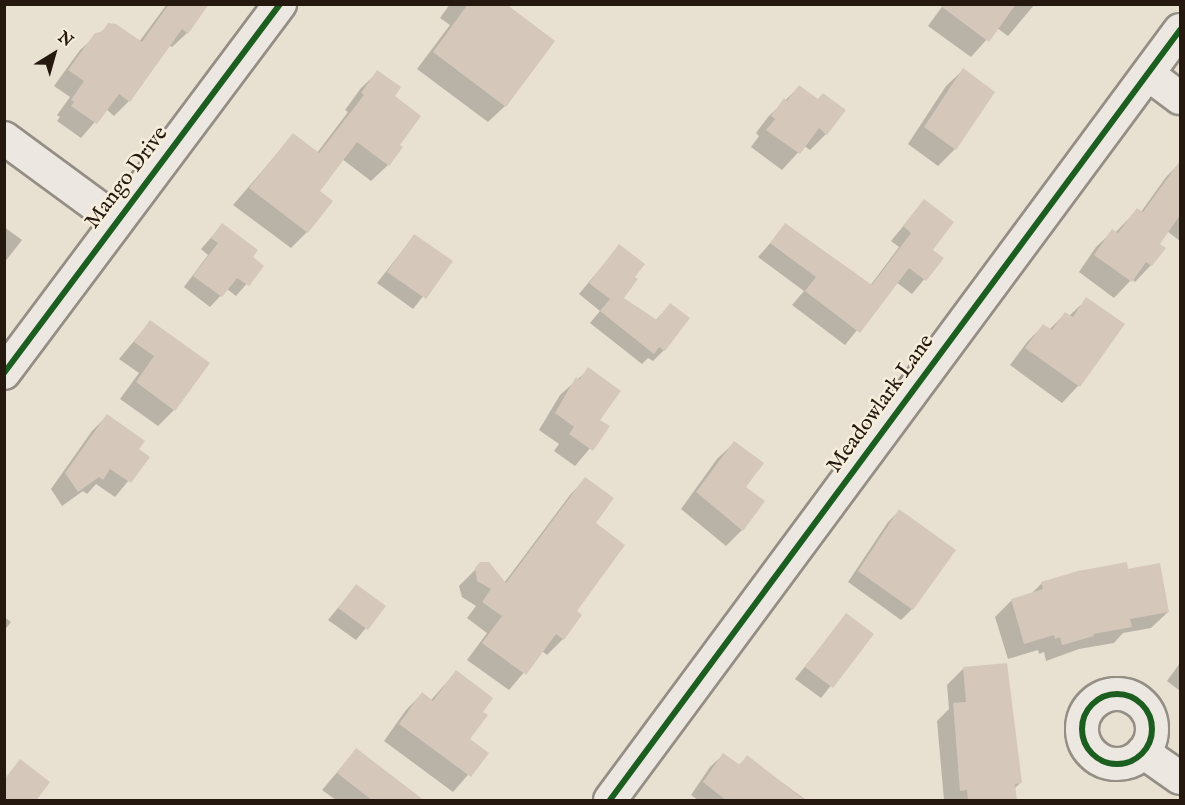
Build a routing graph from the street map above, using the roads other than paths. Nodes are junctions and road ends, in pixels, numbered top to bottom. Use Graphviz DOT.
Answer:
graph roads {
  1 [pos="280,4"];
  2 [pos="1180,30"];
  3 [pos="1148,74"];
  4 [pos="1180,98"];
  5 [pos="4,138"];
  6 [pos="117,221"];
  7 [pos="4,373"];
  8 [pos="1143,752"];
  9 [pos="1180,778"];
  10 [pos="610,801"];
  1 -- 6 [label="street, Mango Drive"];
  2 -- 3 [label="street, Meadowlark Lane"];
  3 -- 4 [label="street"];
  3 -- 10 [label="street, Meadowlark Lane"];
  5 -- 6 [label="street"];
  6 -- 7 [label="street, Mango Drive"];
  8 -- 9 [label="street"];
}
